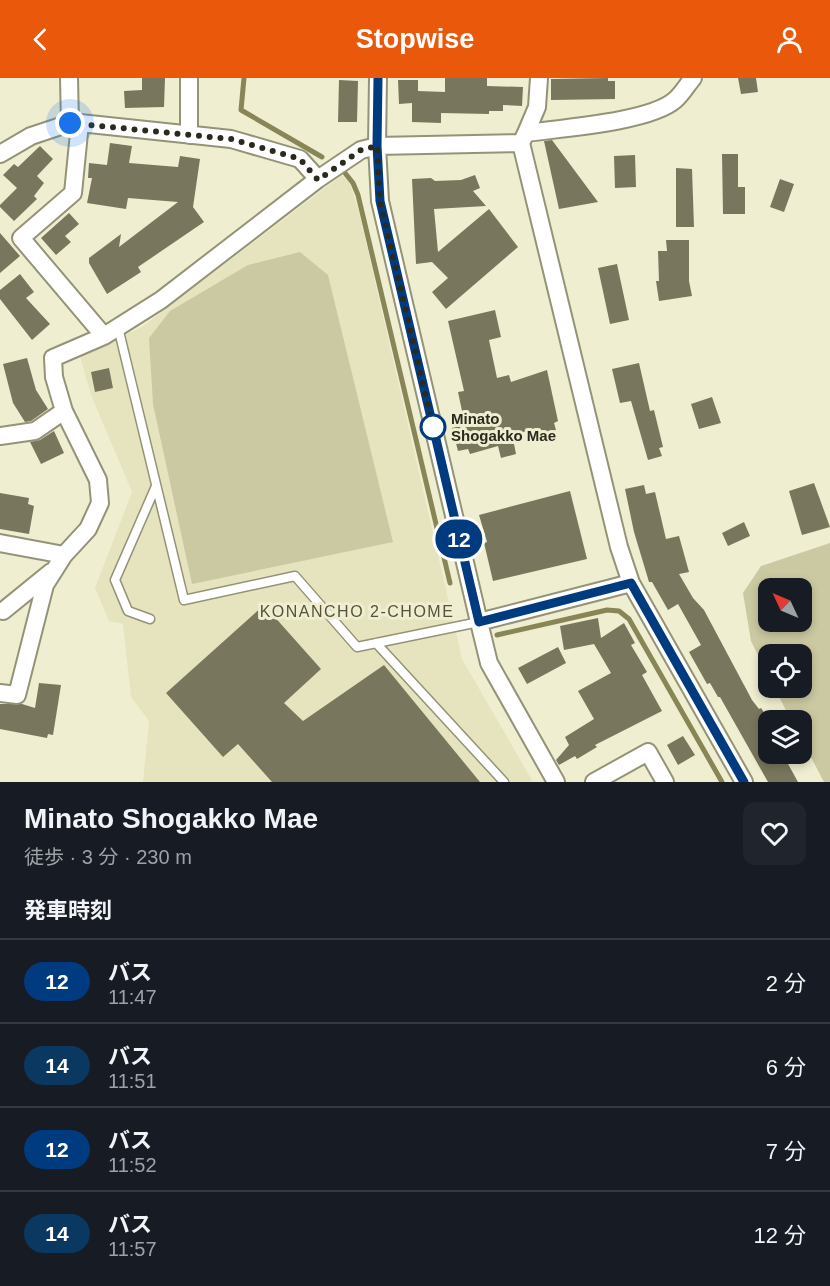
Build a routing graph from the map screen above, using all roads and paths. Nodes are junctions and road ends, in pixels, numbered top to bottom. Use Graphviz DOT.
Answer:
graph roads {
  1 [pos="69,78"];
  2 [pos="189,78"];
  3 [pos="378,78"];
  4 [pos="539,78"];
  5 [pos="693,78"];
  6 [pos="75,123"];
  7 [pos="189,135"];
  8 [pos="524,138"];
  9 [pos="377,146"];
  10 [pos="0,154"];
  11 [pos="318,180"];
  12 [pos="111,332"];
  13 [pos="64,411"];
  14 [pos="0,436"];
  15 [pos="156,485"];
  16 [pos="0,543"];
  17 [pos="60,562"];
  18 [pos="631,583"];
  19 [pos="3,611"];
  20 [pos="150,619"];
  21 [pos="479,622"];
  22 [pos="376,643"];
  23 [pos="0,693"];
  24 [pos="552,780"];
  25 [pos="504,782"];
  26 [pos="594,782"];
  27 [pos="665,782"];
  28 [pos="744,782"];
  1 -- 6 [label="street"];
  2 -- 7 [label="street"];
  3 -- 9 [label="street"];
  4 -- 8 [label="street"];
  5 -- 8 [label="street"];
  6 -- 7 [label="street"];
  6 -- 10 [label="street"];
  6 -- 12 [label="street"];
  7 -- 11 [label="street"];
  8 -- 9 [label="street"];
  8 -- 18 [label="street"];
  9 -- 11 [label="street"];
  9 -- 21 [label="street"];
  11 -- 12 [label="street"];
  12 -- 13 [label="street"];
  12 -- 15 [label="lane"];
  13 -- 14 [label="street"];
  13 -- 17 [label="street"];
  15 -- 20 [label="lane"];
  15 -- 22 [label="lane"];
  16 -- 17 [label="street"];
  17 -- 19 [label="street"];
  17 -- 23 [label="street"];
  18 -- 21 [label="street"];
  18 -- 28 [label="street"];
  21 -- 22 [label="lane"];
  21 -- 24 [label="street"];
  22 -- 25 [label="lane"];
  26 -- 27 [label="street"];
}
